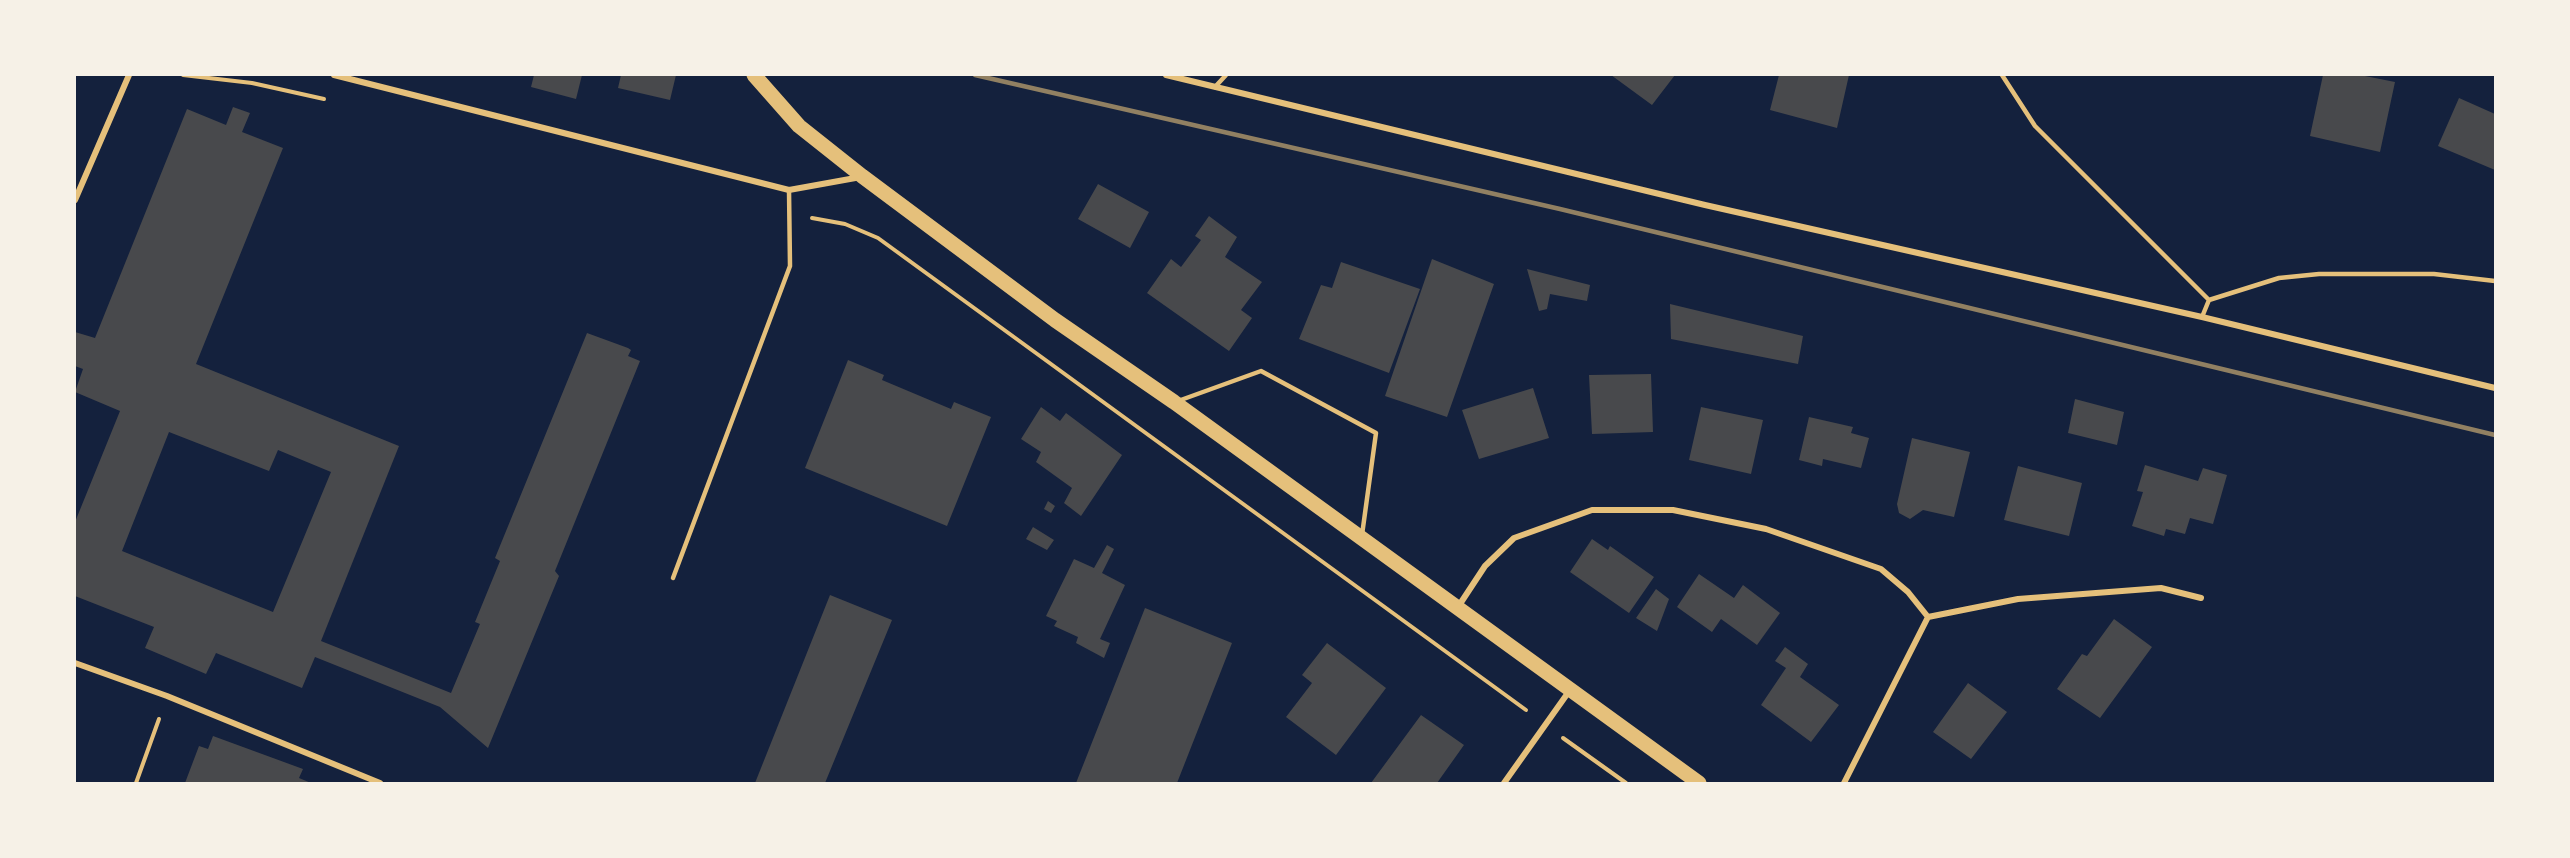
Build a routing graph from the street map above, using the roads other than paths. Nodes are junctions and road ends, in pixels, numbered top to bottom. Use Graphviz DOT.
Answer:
graph roads {
  1 [pos="129,75"];
  2 [pos="334,75"];
  3 [pos="754,75"];
  4 [pos="1166,75"];
  5 [pos="1226,75"];
  6 [pos="2002,75"];
  7 [pos="1215,87"];
  8 [pos="862,176"];
  9 [pos="789,190"];
  10 [pos="75,200"];
  11 [pos="2495,281"];
  12 [pos="2209,300"];
  13 [pos="2202,317"];
  14 [pos="2495,388"];
  15 [pos="1174,402"];
  16 [pos="1361,538"];
  17 [pos="673,578"];
  18 [pos="2200,598"];
  19 [pos="1457,608"];
  20 [pos="1928,617"];
  21 [pos="75,663"];
  22 [pos="1571,690"];
  23 [pos="380,783"];
  24 [pos="1504,783"];
  25 [pos="1699,783"];
  26 [pos="1844,783"];
  1 -- 10 [label="street"];
  2 -- 9 [label="street"];
  3 -- 8 [label="main road"];
  4 -- 7 [label="street"];
  5 -- 7 [label="lane"];
  6 -- 12 [label="lane"];
  7 -- 13 [label="street"];
  8 -- 9 [label="street"];
  8 -- 15 [label="main road"];
  9 -- 17 [label="lane"];
  11 -- 12 [label="lane"];
  12 -- 13 [label="lane"];
  13 -- 14 [label="street"];
  15 -- 16 [label="main road"];
  15 -- 16 [label="lane"];
  16 -- 19 [label="main road"];
  18 -- 20 [label="street"];
  19 -- 20 [label="street"];
  19 -- 22 [label="main road"];
  20 -- 26 [label="street"];
  21 -- 23 [label="street"];
  22 -- 24 [label="street"];
  22 -- 25 [label="main road"];
}
